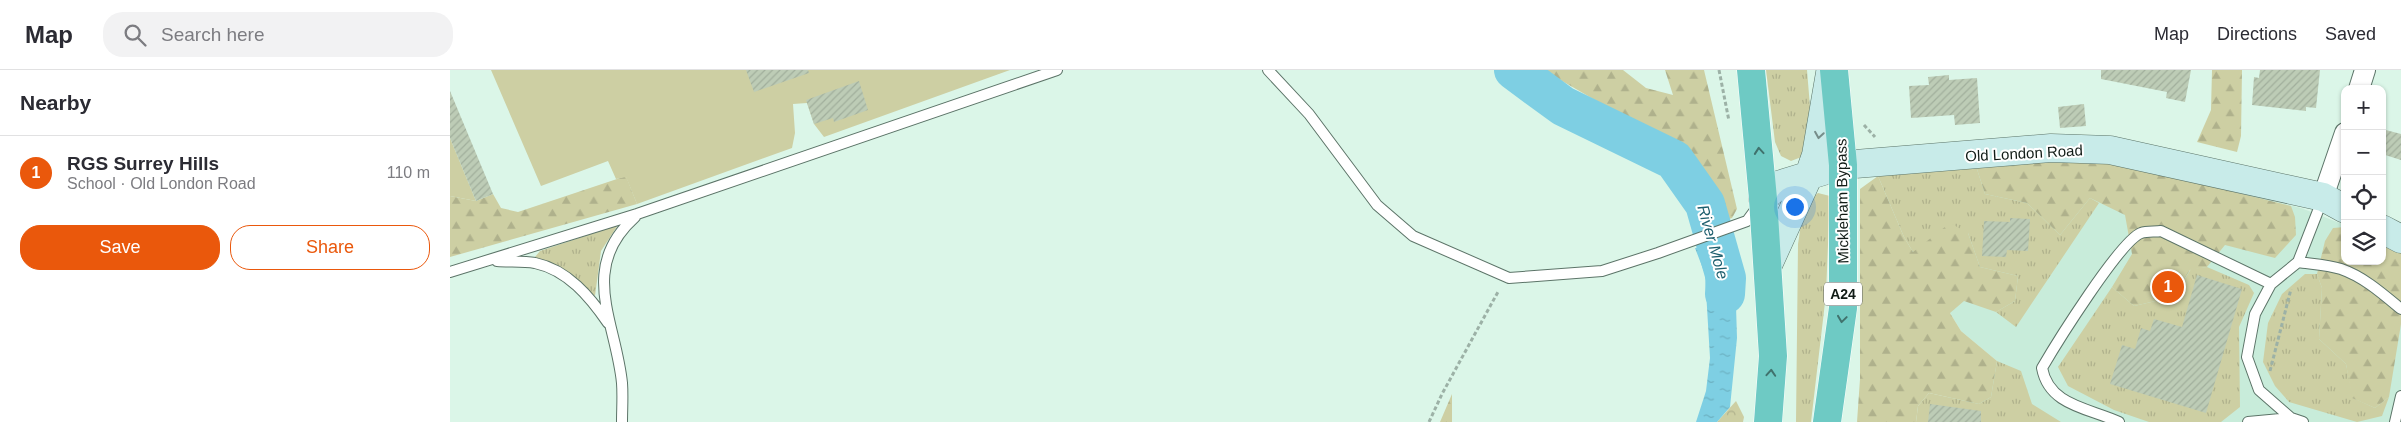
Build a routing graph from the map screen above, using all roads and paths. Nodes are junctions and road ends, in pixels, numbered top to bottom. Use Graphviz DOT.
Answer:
graph roads {
  1 [pos="1057,70"];
  2 [pos="1268,70"];
  3 [pos="1751,70"];
  4 [pos="1832,70"];
  5 [pos="2365,70"];
  6 [pos="2360,85"];
  7 [pos="2341,158"];
  8 [pos="1844,166"];
  9 [pos="1809,175"];
  10 [pos="1763,200"];
  11 [pos="2334,203"];
  12 [pos="637,214"];
  13 [pos="2386,231"];
  14 [pos="2401,239"];
  15 [pos="489,261"];
  16 [pos="2298,262"];
  17 [pos="1768,265"];
  18 [pos="450,272"];
  19 [pos="1509,278"];
  20 [pos="2271,284"];
  21 [pos="2401,309"];
  22 [pos="609,324"];
  23 [pos="2264,394"];
  24 [pos="2401,396"];
  25 [pos="2291,418"];
  26 [pos="622,422"];
  27 [pos="1429,422"];
  28 [pos="1768,422"];
  29 [pos="1828,422"];
  30 [pos="2119,422"];
  31 [pos="2248,422"];
  32 [pos="2303,422"];
  33 [pos="2396,422"];
  1 -- 12 [label="lane"];
  2 -- 19 [label="lane"];
  10 -- 3 [label="highway, one-way"];
  4 -- 8 [label="highway, Mickleham Bypass / A24"];
  4 -- 9 [label="main road, one-way"];
  5 -- 6 [label="street"];
  7 -- 11 [label="street"];
  8 -- 9 [label="main road, Old London Road"];
  8 -- 11 [label="main road, Old London Road"];
  8 -- 29 [label="highway, Mickleham Bypass / A24, one-way"];
  9 -- 10 [label="main road, Old London Road"];
  9 -- 17 [label="main road"];
  10 -- 17 [label="highway"];
  10 -- 19 [label="lane"];
  11 -- 16 [label="lane"];
  12 -- 15 [label="lane"];
  12 -- 22 [label="lane"];
  13 -- 14 [label="main road"];
  15 -- 18 [label="lane"];
  15 -- 22 [label="lane"];
  16 -- 20 [label="lane"];
  16 -- 21 [label="lane"];
  16 -- 23 [label="path"];
  28 -- 17 [label="highway, one-way"];
  19 -- 27 [label="path"];
  20 -- 23 [label="lane"];
  20 -- 30 [label="lane"];
  22 -- 26 [label="lane"];
  23 -- 25 [label="lane"];
  24 -- 33 [label="lane"];
  25 -- 31 [label="lane"];
  25 -- 32 [label="lane"];
}
